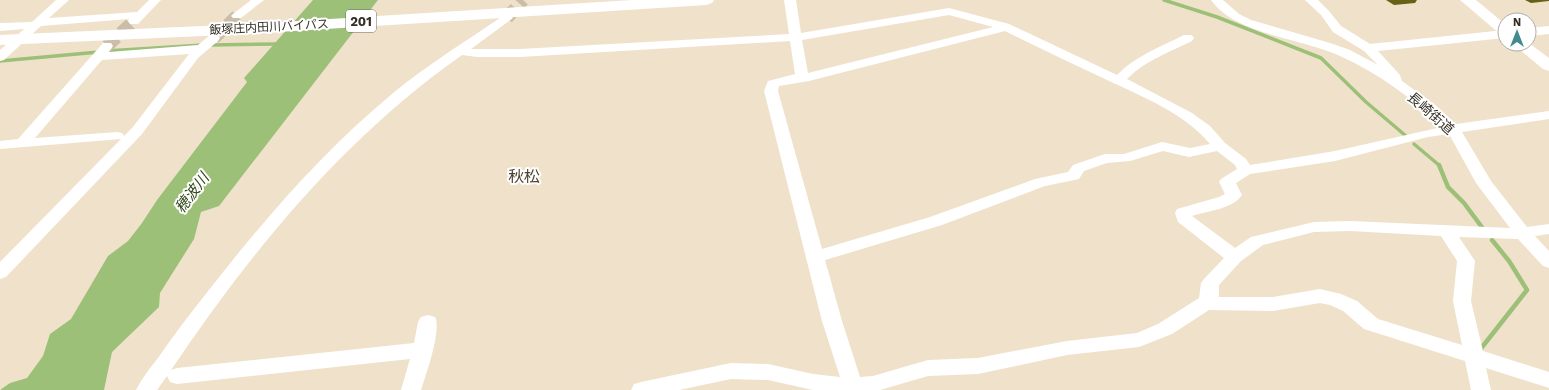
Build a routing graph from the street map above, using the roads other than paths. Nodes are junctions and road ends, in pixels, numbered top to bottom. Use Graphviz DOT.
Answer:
graph roads {
  1 [pos="63,0"];
  2 [pos="155,0"];
  3 [pos="258,0"];
  4 [pos="591,0"];
  5 [pos="706,0"];
  6 [pos="790,0"];
  7 [pos="1217,0"];
  8 [pos="1311,0"];
  9 [pos="1467,0"];
  10 [pos="477,11"];
  11 [pos="237,16"];
  12 [pos="508,18"];
  13 [pos="251,25"];
  14 [pos="1497,25"];
  15 [pos="0,27"];
  16 [pos="1005,28"];
  17 [pos="1549,30"];
  18 [pos="1537,31"];
  19 [pos="1497,33"];
  20 [pos="0,34"];
  21 [pos="36,34"];
  22 [pos="797,37"];
  23 [pos="1188,38"];
  24 [pos="0,39"];
  25 [pos="1368,48"];
  26 [pos="0,50"];
  27 [pos="459,51"];
  28 [pos="1531,52"];
  29 [pos="0,56"];
  30 [pos="1549,66"];
  31 [pos="798,79"];
  32 [pos="1119,80"];
  33 [pos="1395,82"];
  34 [pos="1549,115"];
  35 [pos="1453,129"];
  36 [pos="117,136"];
  37 [pos="23,143"];
  38 [pos="0,145"];
  39 [pos="1220,146"];
  40 [pos="1246,170"];
  41 [pos="1549,229"];
  42 [pos="1446,231"];
  43 [pos="1523,234"];
  44 [pos="816,257"];
  45 [pos="1235,257"];
  46 [pos="1549,262"];
  47 [pos="0,273"];
  48 [pos="1206,303"];
  49 [pos="428,322"];
  50 [pos="423,350"];
  51 [pos="1475,358"];
  52 [pos="177,376"];
  53 [pos="1549,380"];
  54 [pos="866,387"];
  55 [pos="146,390"];
  56 [pos="410,390"];
  57 [pos="641,390"];
  58 [pos="1482,390"];
  1 -- 21 [label="street"];
  2 -- 21 [label="street"];
  3 -- 11 [label="street"];
  4 -- 10 [label="highway, 飯塚庄内田川バイパス / 201"];
  5 -- 10 [label="highway, 飯塚庄内田川バイパス / 201"];
  6 -- 22 [label="street"];
  7 -- 33 [label="street"];
  8 -- 25 [label="street, 長崎街道"];
  9 -- 14 [label="street"];
  10 -- 13 [label="highway, 飯塚庄内田川バイパス / 201"];
  12 -- 27 [label="street"];
  13 -- 21 [label="highway"];
  13 -- 21 [label="highway, 飯塚庄内田川バイパス / 201"];
  15 -- 21 [label="street"];
  16 -- 22 [label="street"];
  16 -- 31 [label="street"];
  16 -- 32 [label="street"];
  17 -- 18 [label="street"];
  19 -- 25 [label="street"];
  20 -- 21 [label="highway"];
  21 -- 24 [label="highway"];
  21 -- 26 [label="highway"];
  21 -- 29 [label="street"];
  22 -- 27 [label="street"];
  22 -- 31 [label="street"];
  23 -- 32 [label="street"];
  25 -- 33 [label="street, 長崎街道"];
  27 -- 55 [label="street"];
  28 -- 30 [label="street"];
  31 -- 44 [label="street"];
  32 -- 39 [label="street"];
  33 -- 35 [label="street, 長崎街道"];
  34 -- 35 [label="street"];
  35 -- 40 [label="street"];
  35 -- 43 [label="street, 長崎街道"];
  36 -- 37 [label="street"];
  37 -- 38 [label="street"];
  37 -- 47 [label="street"];
  39 -- 40 [label="street"];
  39 -- 44 [label="street"];
  40 -- 45 [label="street"];
  41 -- 43 [label="street"];
  42 -- 43 [label="street"];
  42 -- 45 [label="street"];
  42 -- 51 [label="street"];
  43 -- 46 [label="street, 長崎街道"];
  44 -- 54 [label="street"];
  45 -- 48 [label="street"];
  48 -- 51 [label="street"];
  48 -- 54 [label="street"];
  49 -- 50 [label="street"];
  50 -- 52 [label="street"];
  50 -- 56 [label="street"];
  51 -- 53 [label="street"];
  51 -- 58 [label="street"];
  54 -- 57 [label="street"];
}
